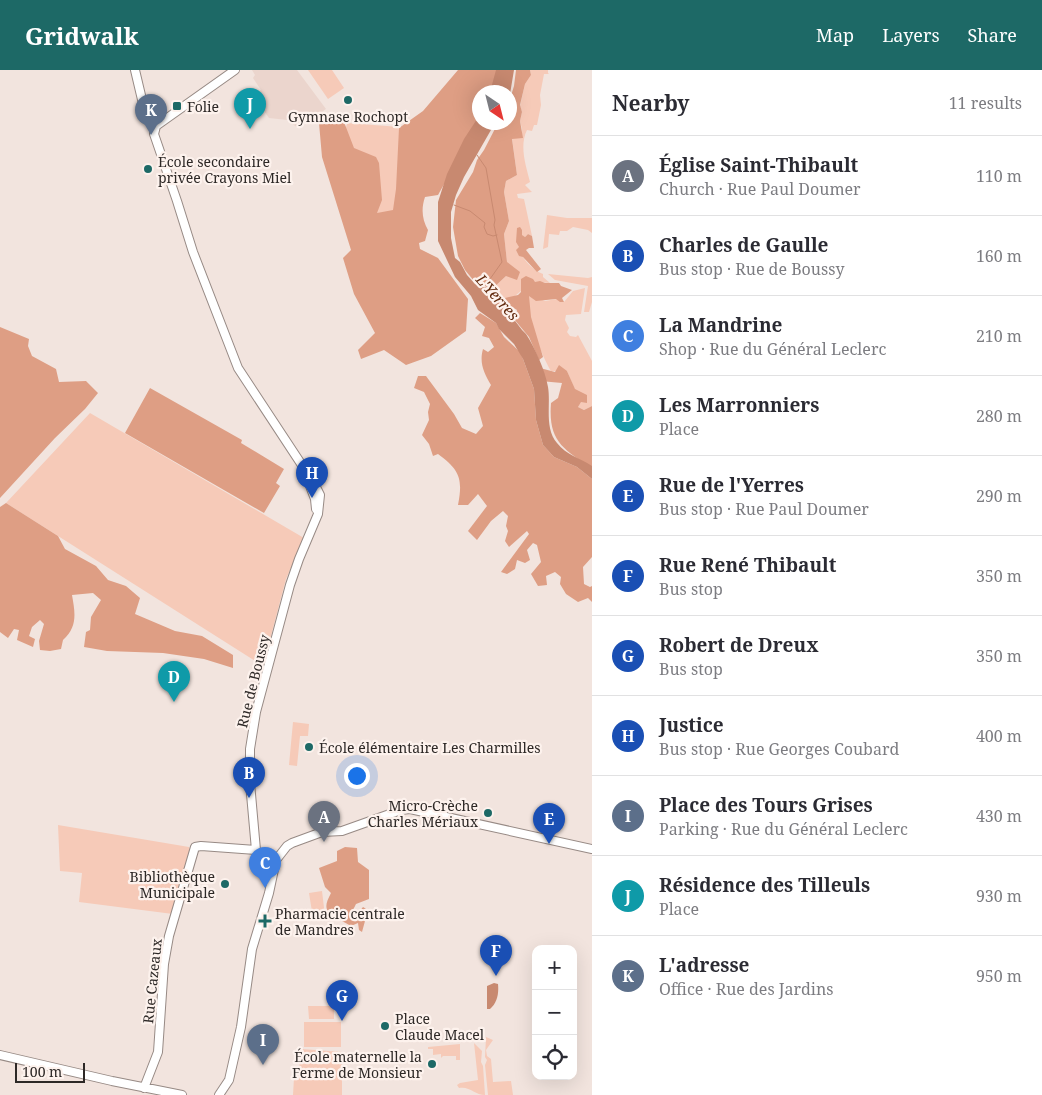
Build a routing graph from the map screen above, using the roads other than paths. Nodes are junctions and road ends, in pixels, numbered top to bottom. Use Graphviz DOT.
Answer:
graph roads {
  1 [pos="135,70"];
  2 [pos="235,70"];
  3 [pos="156,126"];
  4 [pos="592,849"];
  5 [pos="256,850"];
  6 [pos="276,860"];
  7 [pos="0,1055"];
  8 [pos="144,1088"];
  9 [pos="171,1094"];
  10 [pos="182,1095"];
  11 [pos="219,1095"];
  1 -- 3 [label="street"];
  2 -- 3 [label="street"];
  3 -- 5 [label="street, Rue de Boussy"];
  4 -- 6 [label="street"];
  5 -- 6 [label="street"];
  5 -- 8 [label="street, Rue Cazeaux"];
  6 -- 11 [label="street"];
  7 -- 8 [label="street"];
  8 -- 9 [label="street"];
  9 -- 10 [label="street"];
}
